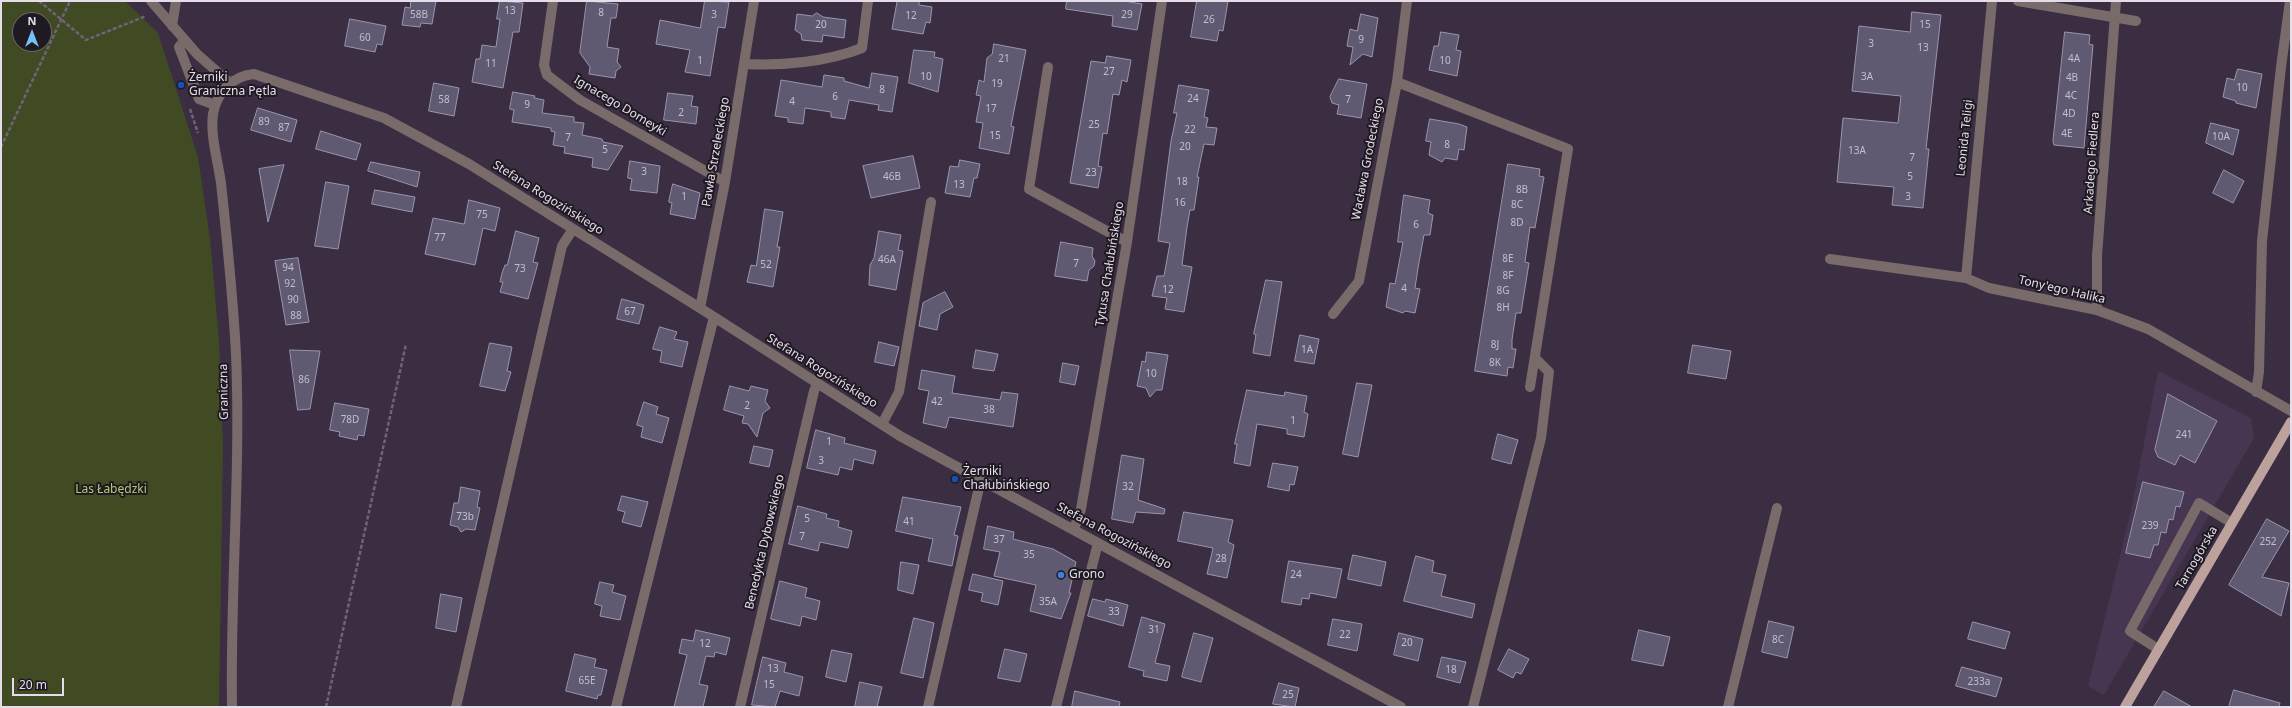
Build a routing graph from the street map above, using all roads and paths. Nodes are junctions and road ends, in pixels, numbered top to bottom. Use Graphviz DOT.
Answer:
graph roads {
  1 [pos="39,1"];
  2 [pos="70,1"];
  3 [pos="151,1"];
  4 [pos="176,1"];
  5 [pos="553,1"];
  6 [pos="754,1"];
  7 [pos="868,1"];
  8 [pos="1162,1"];
  9 [pos="1407,1"];
  10 [pos="1992,1"];
  11 [pos="2018,1"];
  12 [pos="2116,1"];
  13 [pos="2290,1"];
  14 [pos="159,10"];
  15 [pos="2114,17"];
  16 [pos="61,19"];
  17 [pos="2136,21"];
  18 [pos="172,26"];
  19 [pos="184,41"];
  20 [pos="744,64"];
  21 [pos="1048,67"];
  22 [pos="1396,82"];
  23 [pos="230,83"];
  24 [pos="215,105"];
  25 [pos="189,106"];
  26 [pos="201,140"];
  27 [pos="1,147"];
  28 [pos="725,182"];
  29 [pos="931,202"];
  30 [pos="573,229"];
  31 [pos="1127,242"];
  32 [pos="1830,259"];
  33 [pos="1966,278"];
  34 [pos="700,308"];
  35 [pos="2097,310"];
  36 [pos="1333,314"];
  37 [pos="714,317"];
  38 [pos="406,344"];
  39 [pos="1535,358"];
  40 [pos="817,384"];
  41 [pos="1530,387"];
  42 [pos="2256,392"];
  43 [pos="2291,411"];
  44 [pos="2291,422"];
  45 [pos="882,424"];
  46 [pos="981,479"];
  47 [pos="1777,508"];
  48 [pos="2232,523"];
  49 [pos="1074,529"];
  50 [pos="1098,543"];
  51 [pos="2158,649"];
  52 [pos="232,707"];
  53 [pos="326,707"];
  54 [pos="456,707"];
  55 [pos="616,707"];
  56 [pos="740,707"];
  57 [pos="928,707"];
  58 [pos="1056,707"];
  59 [pos="1401,707"];
  60 [pos="1473,707"];
  61 [pos="1728,707"];
  62 [pos="2125,707"];
  1 -- 16 [label="path"];
  2 -- 16 [label="path"];
  3 -- 14 [label="street"];
  4 -- 18 [label="street"];
  5 -- 28 [label="street, Ignacego Domeyki"];
  6 -- 20 [label="street, Pawła Strzeleckiego"];
  7 -- 20 [label="street"];
  8 -- 31 [label="street, Tytusa Chałubińskiego"];
  9 -- 22 [label="street, Wacława Grodeckiego"];
  10 -- 33 [label="street, Leonida Teligi"];
  11 -- 15 [label="street"];
  12 -- 15 [label="street, Arkadego Fiedlera"];
  13 -- 42 [label="street"];
  14 -- 16 [label="path"];
  14 -- 18 [label="street"];
  15 -- 17 [label="street"];
  15 -- 35 [label="street, Arkadego Fiedlera"];
  16 -- 27 [label="path"];
  18 -- 19 [label="street"];
  19 -- 23 [label="street"];
  19 -- 24 [label="street"];
  20 -- 28 [label="street, Pawła Strzeleckiego"];
  21 -- 31 [label="street"];
  22 -- 36 [label="street, Wacława Grodeckiego"];
  22 -- 39 [label="street"];
  23 -- 24 [label="street, Graniczna"];
  23 -- 30 [label="street, Stefana Rogozińskiego"];
  24 -- 52 [label="street, Graniczna"];
  25 -- 26 [label="path"];
  28 -- 34 [label="street, Pawła Strzeleckiego"];
  29 -- 45 [label="street"];
  30 -- 34 [label="street, Stefana Rogozińskiego"];
  30 -- 54 [label="street"];
  31 -- 49 [label="street, Tytusa Chałubińskiego"];
  32 -- 33 [label="street, Tony'ego Halika"];
  33 -- 35 [label="street, Tony'ego Halika"];
  34 -- 37 [label="street, Stefana Rogozińskiego"];
  35 -- 42 [label="street, Tony'ego Halika"];
  37 -- 40 [label="street, Stefana Rogozińskiego"];
  37 -- 55 [label="street"];
  38 -- 53 [label="path"];
  39 -- 41 [label="street"];
  39 -- 60 [label="street"];
  40 -- 45 [label="street, Stefana Rogozińskiego"];
  40 -- 56 [label="street, Benedykta Dybowskiego"];
  42 -- 43 [label="street, Tony'ego Halika"];
  44 -- 48 [label="main road, Tarnogórska"];
  45 -- 46 [label="street, Stefana Rogozińskiego"];
  46 -- 49 [label="street, Stefana Rogozińskiego"];
  46 -- 57 [label="street"];
  47 -- 61 [label="street"];
  48 -- 51 [label="main road, Tarnogórska"];
  48 -- 51 [label="street"];
  49 -- 50 [label="street, Stefana Rogozińskiego"];
  50 -- 58 [label="street"];
  50 -- 59 [label="street, Stefana Rogozińskiego"];
  51 -- 62 [label="main road, Tarnogórska"];
}
